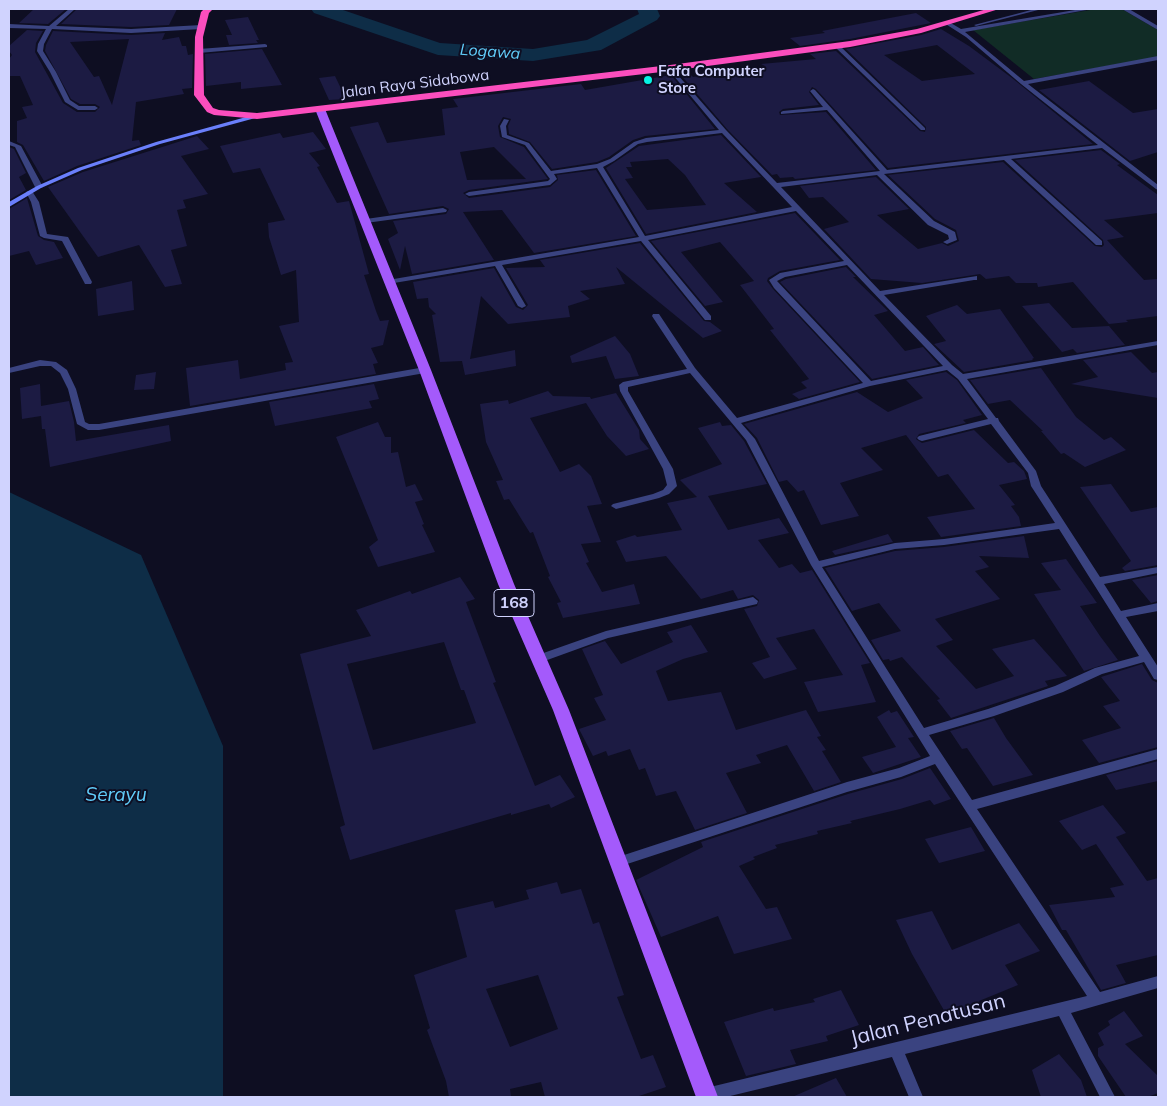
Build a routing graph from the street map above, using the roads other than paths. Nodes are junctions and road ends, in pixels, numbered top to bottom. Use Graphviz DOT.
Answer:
graph roads {
  1 [pos="72,9"];
  2 [pos="209,9"];
  3 [pos="995,9"];
  4 [pos="1035,9"];
  5 [pos="1089,9"];
  6 [pos="1125,9"];
  7 [pos="947,23"];
  8 [pos="976,25"];
  9 [pos="9,26"];
  10 [pos="201,27"];
  11 [pos="50,28"];
  12 [pos="1158,28"];
  13 [pos="960,31"];
  14 [pos="265,46"];
  15 [pos="838,46"];
  16 [pos="199,51"];
  17 [pos="1158,58"];
  18 [pos="670,68"];
  19 [pos="1023,83"];
  20 [pos="813,91"];
  21 [pos="95,108"];
  22 [pos="828,108"];
  23 [pos="320,109"];
  24 [pos="783,113"];
  25 [pos="256,116"];
  26 [pos="506,120"];
  27 [pos="924,129"];
  28 [pos="724,131"];
  29 [pos="9,143"];
  30 [pos="1104,146"];
  31 [pos="1006,158"];
  32 [pos="599,166"];
  33 [pos="882,172"];
  34 [pos="549,173"];
  35 [pos="776,185"];
  36 [pos="39,187"];
  37 [pos="1158,188"];
  38 [pos="30,192"];
  39 [pos="469,194"];
  40 [pos="9,205"];
  41 [pos="798,208"];
  42 [pos="442,210"];
  43 [pos="366,221"];
  44 [pos="643,238"];
  45 [pos="947,242"];
  46 [pos="1099,243"];
  47 [pos="849,262"];
  48 [pos="497,264"];
  49 [pos="974,278"];
  50 [pos="88,282"];
  51 [pos="388,282"];
  52 [pos="880,293"];
  53 [pos="522,306"];
  54 [pos="656,316"];
  55 [pos="708,318"];
  56 [pos="1158,343"];
  57 [pos="949,367"];
  58 [pos="425,370"];
  59 [pos="692,370"];
  60 [pos="9,371"];
  61 [pos="962,377"];
  62 [pos="868,384"];
  63 [pos="995,420"];
  64 [pos="737,421"];
  65 [pos="922,438"];
  66 [pos="616,506"];
  67 [pos="1062,525"];
  68 [pos="816,565"];
  69 [pos="1158,570"];
  70 [pos="1099,582"];
  71 [pos="753,601"];
  72 [pos="1158,607"];
  73 [pos="1118,615"];
  74 [pos="1145,658"];
  75 [pos="539,659"];
  76 [pos="1158,676"];
  77 [pos="922,733"];
  78 [pos="1158,754"];
  79 [pos="937,758"];
  80 [pos="969,806"];
  81 [pos="618,862"];
  82 [pos="1158,982"];
  83 [pos="1096,998"];
  84 [pos="1062,1008"];
  85 [pos="896,1049"];
  86 [pos="706,1096"];
  87 [pos="916,1097"];
  88 [pos="1108,1097"];
  1 -- 11 [label="street"];
  2 -- 10 [label="highway, Jalan Raya Sidabowa"];
  3 -- 7 [label="highway, Jalan Raya Sidabowa"];
  4 -- 8 [label="lane"];
  5 -- 13 [label="street"];
  6 -- 12 [label="street"];
  7 -- 13 [label="street"];
  7 -- 15 [label="highway, Jalan Raya Sidabowa"];
  9 -- 11 [label="street"];
  10 -- 11 [label="street"];
  10 -- 16 [label="highway, Jalan Raya Sidabowa"];
  11 -- 21 [label="street"];
  13 -- 19 [label="street"];
  14 -- 16 [label="street"];
  15 -- 18 [label="highway, Jalan Raya Sidabowa"];
  15 -- 27 [label="street"];
  16 -- 25 [label="highway, Jalan Raya Sidabowa"];
  17 -- 19 [label="street"];
  18 -- 23 [label="highway, Jalan Raya Sidabowa"];
  18 -- 28 [label="street"];
  19 -- 30 [label="street"];
  20 -- 22 [label="street"];
  22 -- 24 [label="street"];
  22 -- 33 [label="street"];
  23 -- 25 [label="highway, Jalan Raya Sidabowa"];
  23 -- 43 [label="main road, 168"];
  25 -- 36 [label="main road"];
  26 -- 34 [label="street"];
  28 -- 32 [label="street"];
  28 -- 35 [label="street"];
  29 -- 36 [label="street"];
  30 -- 31 [label="street"];
  30 -- 37 [label="street"];
  31 -- 33 [label="street"];
  31 -- 46 [label="street"];
  32 -- 34 [label="street"];
  32 -- 44 [label="street"];
  33 -- 35 [label="street"];
  33 -- 45 [label="street"];
  34 -- 39 [label="street"];
  35 -- 41 [label="street"];
  36 -- 38 [label="main road"];
  38 -- 40 [label="main road"];
  38 -- 50 [label="street"];
  41 -- 44 [label="street"];
  41 -- 47 [label="street"];
  42 -- 43 [label="street"];
  43 -- 51 [label="main road, 168"];
  44 -- 48 [label="street"];
  44 -- 55 [label="street"];
  47 -- 52 [label="street"];
  47 -- 62 [label="street"];
  48 -- 51 [label="street"];
  48 -- 53 [label="street"];
  49 -- 52 [label="street"];
  51 -- 58 [label="main road, 168"];
  52 -- 57 [label="street"];
  54 -- 59 [label="street"];
  56 -- 61 [label="street"];
  57 -- 61 [label="street"];
  57 -- 62 [label="street"];
  58 -- 60 [label="street"];
  58 -- 75 [label="main road, 168"];
  59 -- 64 [label="street"];
  59 -- 66 [label="street"];
  61 -- 63 [label="street"];
  62 -- 64 [label="street"];
  63 -- 65 [label="street"];
  63 -- 67 [label="street"];
  64 -- 68 [label="street"];
  67 -- 68 [label="street"];
  67 -- 70 [label="street"];
  68 -- 77 [label="street"];
  69 -- 70 [label="street"];
  70 -- 73 [label="street"];
  71 -- 75 [label="street"];
  72 -- 73 [label="street"];
  73 -- 74 [label="street"];
  74 -- 76 [label="street"];
  74 -- 77 [label="street"];
  75 -- 81 [label="main road, 168"];
  77 -- 79 [label="street"];
  78 -- 80 [label="street"];
  79 -- 80 [label="street"];
  79 -- 81 [label="street"];
  80 -- 83 [label="street"];
  81 -- 86 [label="main road, 168"];
  82 -- 83 [label="street, Jalan Penatusan"];
  83 -- 84 [label="street, Jalan Penatusan"];
  84 -- 85 [label="street, Jalan Penatusan"];
  84 -- 88 [label="street"];
  85 -- 86 [label="street, Jalan Penatusan"];
  85 -- 87 [label="street"];
}
